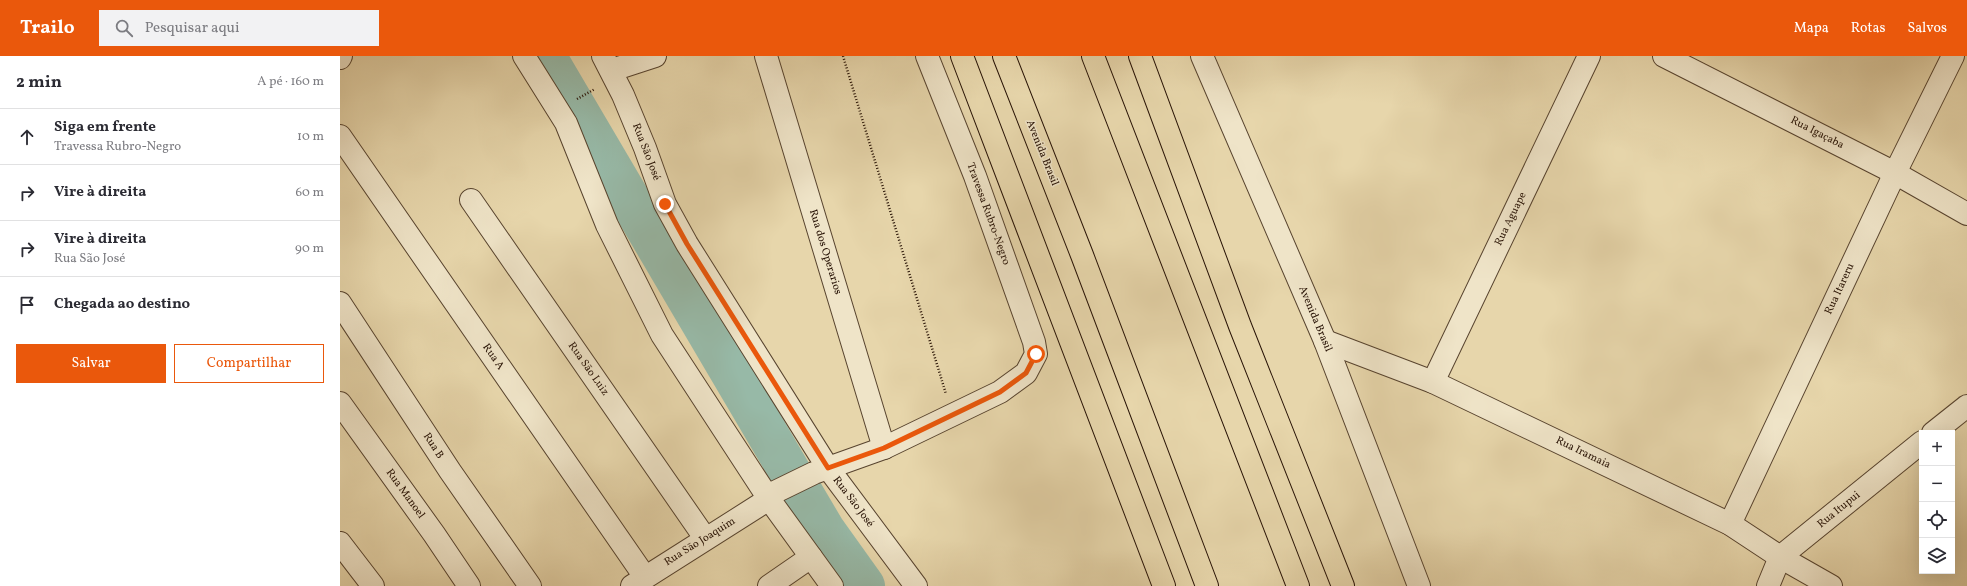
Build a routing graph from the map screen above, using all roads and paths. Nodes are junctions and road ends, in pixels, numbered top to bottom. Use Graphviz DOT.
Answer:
graph roads {
  1 [pos="524,56"];
  2 [pos="655,56"];
  3 [pos="766,56"];
  4 [pos="843,56"];
  5 [pos="927,56"];
  6 [pos="962,56"];
  7 [pos="1004,56"];
  8 [pos="1093,56"];
  9 [pos="1140,56"];
  10 [pos="1202,56"];
  11 [pos="1589,56"];
  12 [pos="1664,56"];
  13 [pos="1953,56"];
  14 [pos="605,71"];
  15 [pos="573,102"];
  16 [pos="340,136"];
  17 [pos="1895,172"];
  18 [pos="471,200"];
  19 [pos="1967,214"];
  20 [pos="340,304"];
  21 [pos="1325,341"];
  22 [pos="1026,373"];
  23 [pos="1433,382"];
  24 [pos="340,402"];
  25 [pos="1967,406"];
  26 [pos="953,416"];
  27 [pos="1937,430"];
  28 [pos="1919,444"];
  29 [pos="884,448"];
  30 [pos="821,470"];
  31 [pos="772,495"];
  32 [pos="1730,524"];
  33 [pos="705,538"];
  34 [pos="340,543"];
  35 [pos="812,557"];
  36 [pos="1780,557"];
  37 [pos="639,582"];
  38 [pos="373,586"];
  39 [pos="469,586"];
  40 [pos="530,586"];
  41 [pos="769,586"];
  42 [pos="832,586"];
  43 [pos="916,586"];
  44 [pos="1164,586"];
  45 [pos="1207,586"];
  46 [pos="1298,586"];
  47 [pos="1343,586"];
  48 [pos="1419,586"];
  49 [pos="1768,586"];
  50 [pos="1831,586"];
  1 -- 31 [label="street"];
  2 -- 14 [label="street"];
  3 -- 29 [label="street, Rua dos Operarios"];
  4 -- 26 [label="path"];
  5 -- 22 [label="street, Travessa Rubro-Negro"];
  6 -- 44 [label="highway"];
  7 -- 45 [label="highway, Avenida Brasil"];
  8 -- 46 [label="highway"];
  9 -- 47 [label="highway"];
  10 -- 21 [label="street, Avenida Brasil"];
  11 -- 23 [label="street, Rua Aguape"];
  12 -- 17 [label="street, Rua Igaçaba"];
  13 -- 17 [label="street, Rua Itareru"];
  14 -- 15 [label="path"];
  14 -- 30 [label="street, Rua São José"];
  16 -- 37 [label="street, Rua A"];
  17 -- 19 [label="street, Rua Igaçaba"];
  17 -- 32 [label="street, Rua Itareru"];
  18 -- 33 [label="street, Rua São Luiz"];
  20 -- 40 [label="street, Rua B"];
  21 -- 23 [label="street, Rua Iramaia"];
  21 -- 48 [label="street, Avenida Brasil"];
  22 -- 26 [label="street, Rua São Joaquim"];
  23 -- 32 [label="street, Rua Iramaia"];
  24 -- 39 [label="street, Rua Manoel"];
  25 -- 27 [label="street"];
  26 -- 29 [label="street, Rua São Joaquim"];
  28 -- 36 [label="street, Rua Itupui"];
  29 -- 30 [label="street, Rua São Joaquim"];
  30 -- 31 [label="street, Rua São Joaquim"];
  30 -- 43 [label="street, Rua São José"];
  31 -- 33 [label="street, Rua São Joaquim"];
  31 -- 35 [label="street"];
  32 -- 36 [label="street, Rua Iramaia"];
  33 -- 37 [label="street, Rua São Joaquim"];
  34 -- 38 [label="street"];
  35 -- 41 [label="street"];
  35 -- 42 [label="street"];
  36 -- 49 [label="street, Rua Itupui"];
  36 -- 50 [label="street, Rua Iramaia"];
}
